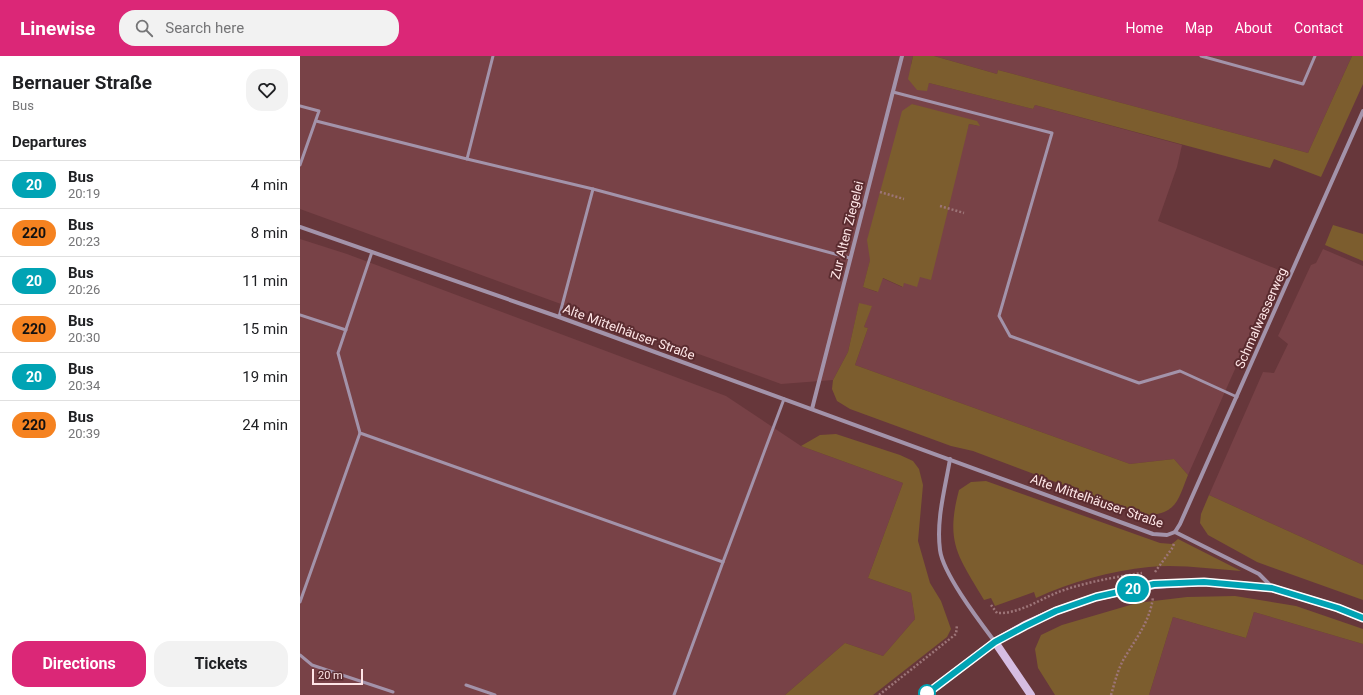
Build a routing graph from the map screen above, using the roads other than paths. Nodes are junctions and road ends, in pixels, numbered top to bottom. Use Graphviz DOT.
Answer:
graph roads {
  1 [pos="493,56"];
  2 [pos="902,56"];
  3 [pos="1201,56"];
  4 [pos="1315,56"];
  5 [pos="893,92"];
  6 [pos="300,106"];
  7 [pos="1363,110"];
  8 [pos="316,121"];
  9 [pos="467,159"];
  10 [pos="300,165"];
  11 [pos="593,189"];
  12 [pos="300,228"];
  13 [pos="372,252"];
  14 [pos="850,258"];
  15 [pos="300,315"];
  16 [pos="558,317"];
  17 [pos="346,330"];
  18 [pos="1237,397"];
  19 [pos="784,399"];
  20 [pos="812,409"];
  21 [pos="360,433"];
  22 [pos="950,459"];
  23 [pos="1175,532"];
  24 [pos="722,562"];
  25 [pos="1272,588"];
  26 [pos="300,602"];
  27 [pos="1363,618"];
  28 [pos="995,642"];
  29 [pos="300,655"];
  30 [pos="466,685"];
  31 [pos="393,692"];
  32 [pos="495,695"];
  33 [pos="674,695"];
  34 [pos="925,695"];
  35 [pos="1031,695"];
  1 -- 9 [label="lane"];
  2 -- 5 [label="street, Zur Alten Ziegelei"];
  3 -- 4 [label="lane"];
  5 -- 14 [label="street, Zur Alten Ziegelei"];
  5 -- 18 [label="lane"];
  6 -- 8 [label="lane"];
  7 -- 18 [label="street, Schmalwasserweg"];
  8 -- 9 [label="lane"];
  8 -- 10 [label="lane"];
  9 -- 11 [label="lane"];
  11 -- 14 [label="lane"];
  11 -- 16 [label="lane"];
  12 -- 13 [label="street, Alte Mittelhäuser Straße"];
  13 -- 16 [label="street, Alte Mittelhäuser Straße"];
  13 -- 17 [label="lane"];
  14 -- 20 [label="street, Zur Alten Ziegelei"];
  15 -- 17 [label="lane"];
  16 -- 19 [label="street, Alte Mittelhäuser Straße"];
  17 -- 21 [label="lane"];
  18 -- 23 [label="street, Schmalwasserweg"];
  19 -- 20 [label="street, Alte Mittelhäuser Straße"];
  19 -- 24 [label="lane"];
  20 -- 22 [label="street, Alte Mittelhäuser Straße"];
  21 -- 24 [label="lane"];
  21 -- 26 [label="lane"];
  22 -- 23 [label="street, Alte Mittelhäuser Straße"];
  22 -- 28 [label="street"];
  23 -- 25 [label="street, Alte Mittelhäuser Straße"];
  24 -- 33 [label="lane"];
  25 -- 27 [label="street"];
  25 -- 28 [label="street"];
  28 -- 34 [label="street"];
  28 -- 35 [label="street"];
  29 -- 31 [label="lane"];
  30 -- 32 [label="lane"];
}
